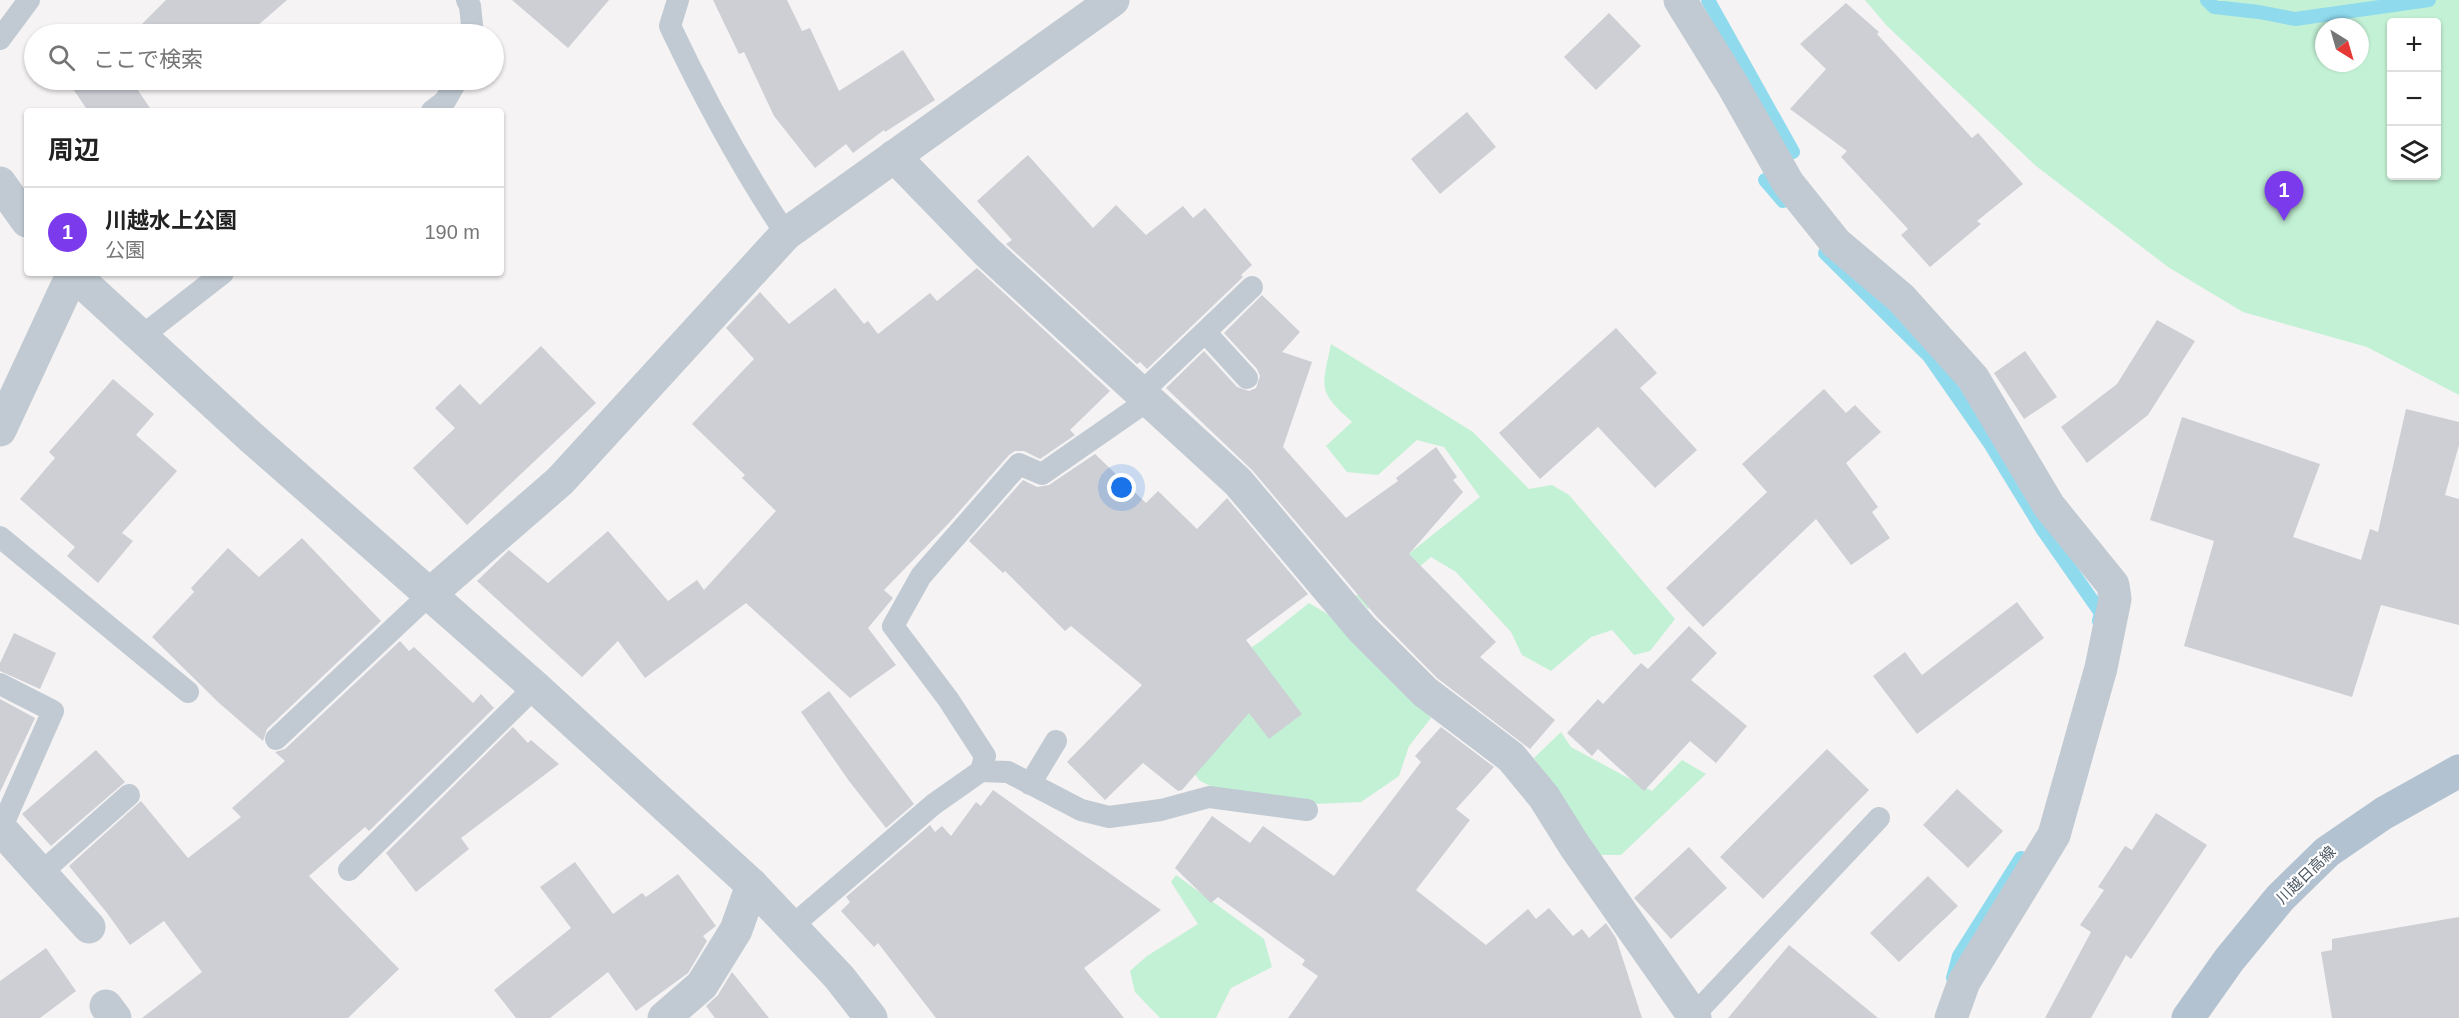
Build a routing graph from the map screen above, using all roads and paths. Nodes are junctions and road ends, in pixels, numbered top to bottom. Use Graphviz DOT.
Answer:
graph roads {
  1 [pos="29,0"];
  2 [pos="467,0"];
  3 [pos="678,0"];
  4 [pos="1113,0"];
  5 [pos="1680,0"];
  6 [pos="472,24"];
  7 [pos="0,39"];
  8 [pos="451,90"];
  9 [pos="436,108"];
  10 [pos="894,156"];
  11 [pos="0,183"];
  12 [pos="24,217"];
  13 [pos="786,234"];
  14 [pos="71,276"];
  15 [pos="75,276"];
  16 [pos="219,276"];
  17 [pos="1252,287"];
  18 [pos="1205,332"];
  19 [pos="142,336"];
  20 [pos="1247,378"];
  21 [pos="1143,397"];
  22 [pos="0,430"];
  23 [pos="0,537"];
  24 [pos="430,594"];
  25 [pos="0,684"];
  26 [pos="535,687"];
  27 [pos="188,692"];
  28 [pos="276,739"];
  29 [pos="1056,741"];
  30 [pos="981,771"];
  31 [pos="2459,771"];
  32 [pos="1030,783"];
  33 [pos="129,795"];
  34 [pos="1307,810"];
  35 [pos="1879,818"];
  36 [pos="0,829"];
  37 [pos="349,870"];
  38 [pos="42,872"];
  39 [pos="752,885"];
  40 [pos="792,926"];
  41 [pos="89,927"];
  42 [pos="1692,1017"];
  43 [pos="664,1018"];
  44 [pos="871,1018"];
  45 [pos="1951,1018"];
  46 [pos="2188,1018"];
  1 -- 7 [label="lane"];
  2 -- 6 [label="lane"];
  3 -- 13 [label="lane"];
  4 -- 10 [label="street"];
  5 -- 45 [label="street"];
  8 -- 9 [label="lane"];
  10 -- 13 [label="street"];
  10 -- 21 [label="street"];
  11 -- 12 [label="street"];
  13 -- 24 [label="street"];
  14 -- 22 [label="street"];
  15 -- 19 [label="street"];
  16 -- 19 [label="lane"];
  17 -- 18 [label="lane"];
  18 -- 20 [label="lane"];
  18 -- 21 [label="lane"];
  19 -- 24 [label="street"];
  21 -- 30 [label="lane"];
  21 -- 42 [label="street"];
  23 -- 27 [label="lane"];
  24 -- 26 [label="street"];
  24 -- 28 [label="lane"];
  25 -- 36 [label="lane"];
  26 -- 37 [label="lane"];
  26 -- 39 [label="street"];
  29 -- 32 [label="lane"];
  30 -- 32 [label="lane"];
  30 -- 40 [label="lane"];
  31 -- 46 [label="main road, 川越日高線"];
  32 -- 34 [label="lane"];
  33 -- 38 [label="lane"];
  35 -- 42 [label="lane"];
  36 -- 38 [label="street"];
  38 -- 41 [label="street"];
  39 -- 40 [label="street"];
  39 -- 43 [label="street"];
  40 -- 44 [label="street"];
}
